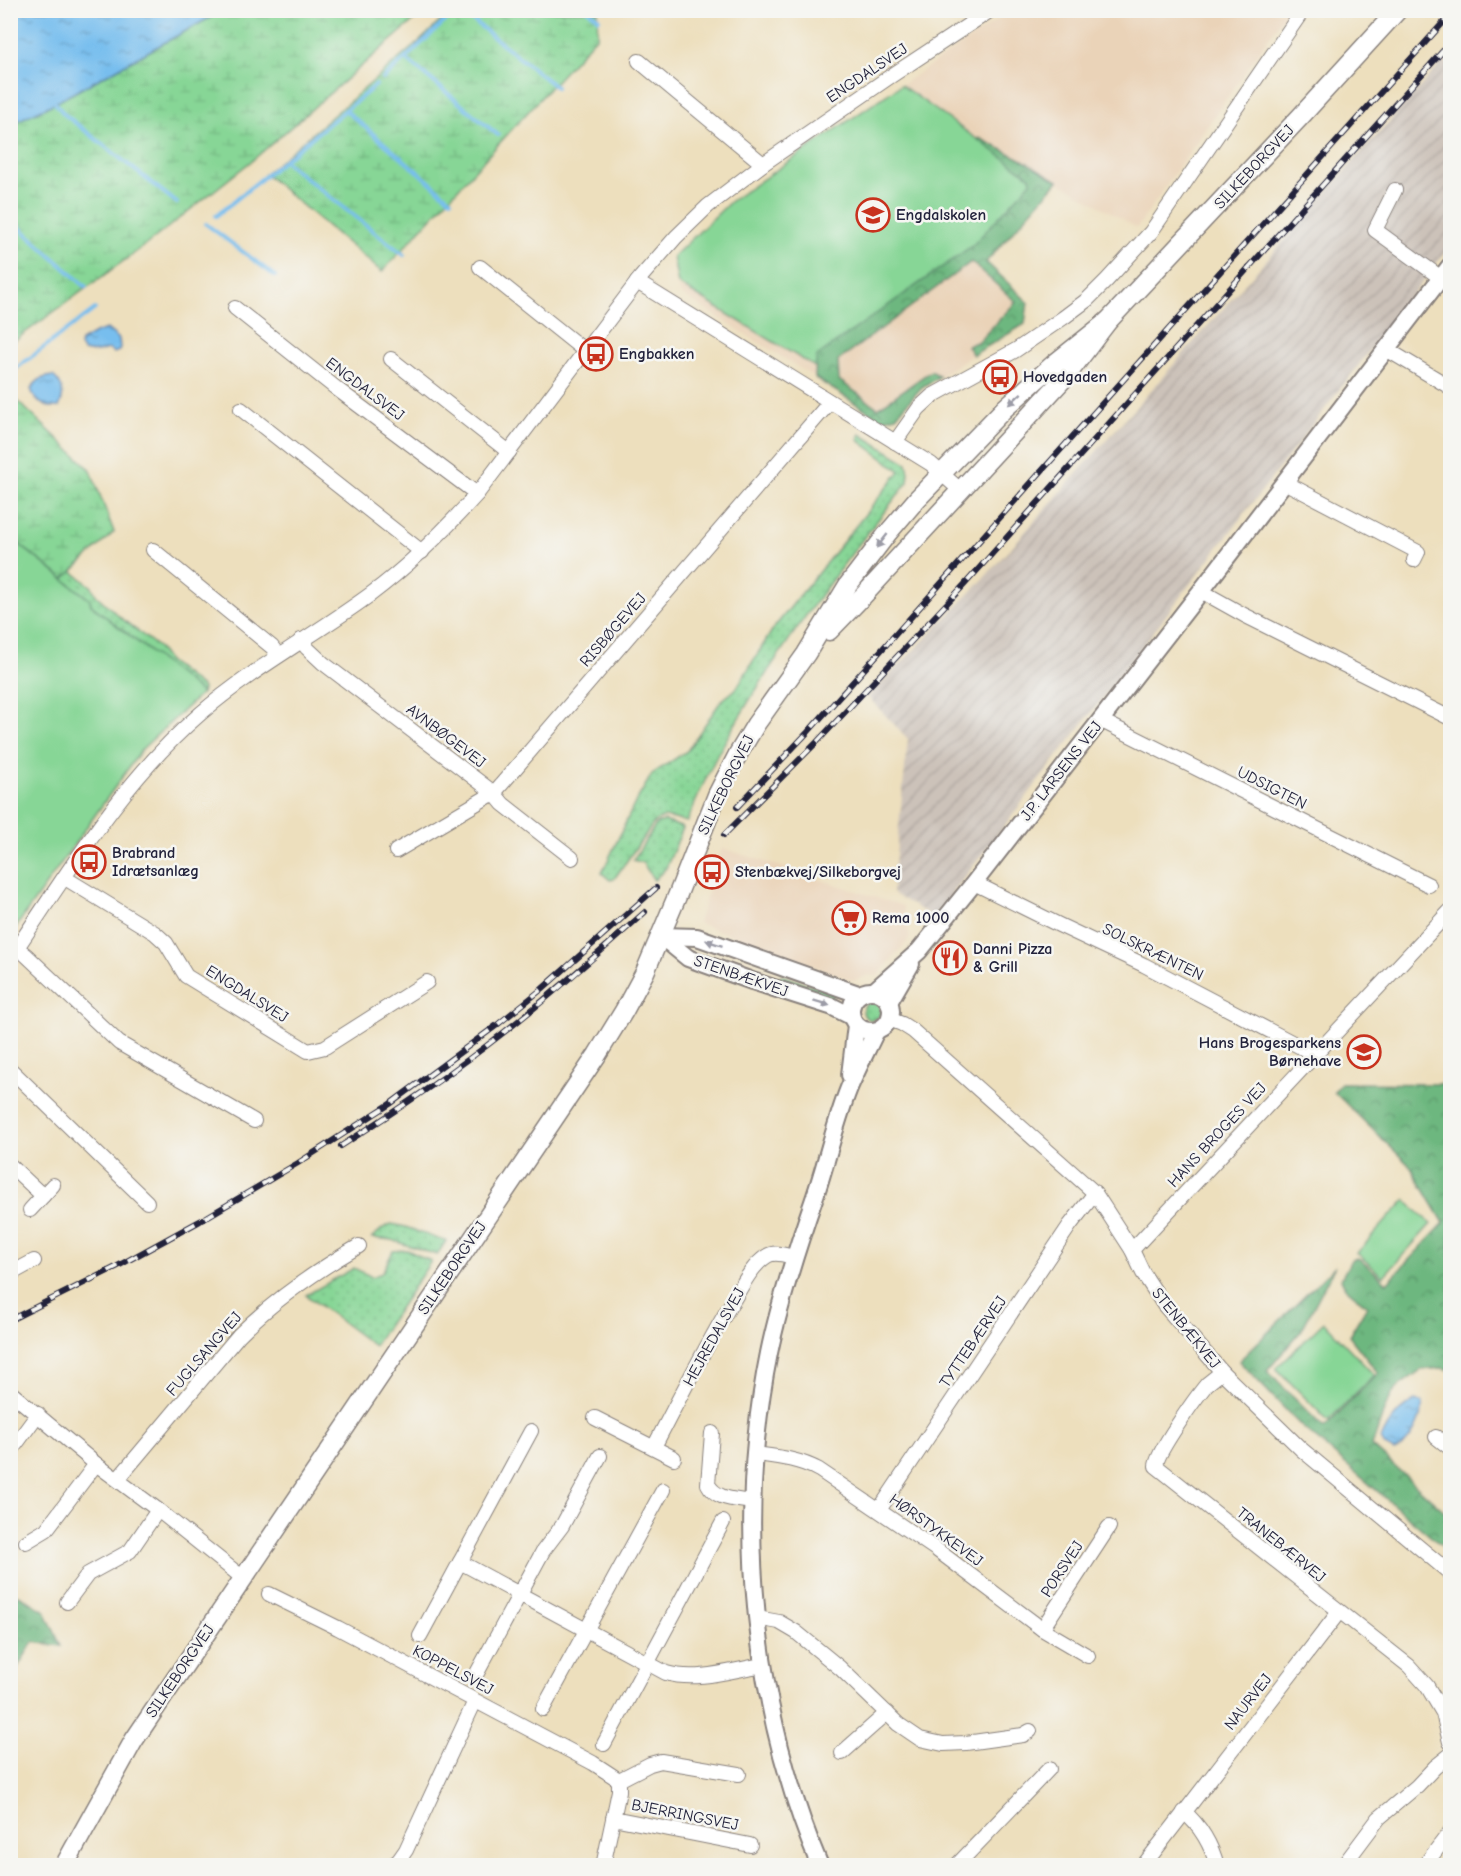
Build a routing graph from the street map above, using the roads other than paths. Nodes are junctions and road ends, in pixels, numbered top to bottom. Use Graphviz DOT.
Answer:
graph roads {
  1 [pos="1303,10"];
  2 [pos="1398,10"];
  3 [pos="980,13"];
  4 [pos="639,61"];
  5 [pos="763,164"];
  6 [pos="1395,190"];
  7 [pos="480,267"];
  8 [pos="1446,272"];
  9 [pos="637,282"];
  10 [pos="235,309"];
  11 [pos="1108,321"];
  12 [pos="1386,349"];
  13 [pos="585,351"];
  14 [pos="391,359"];
  15 [pos="1450,387"];
  16 [pos="830,402"];
  17 [pos="241,409"];
  18 [pos="895,442"];
  19 [pos="509,452"];
  20 [pos="942,474"];
  21 [pos="1284,482"];
  22 [pos="960,490"];
  23 [pos="477,495"];
  24 [pos="153,550"];
  25 [pos="422,552"];
  26 [pos="1414,560"];
  27 [pos="1201,591"];
  28 [pos="301,640"];
  29 [pos="806,654"];
  30 [pos="278,655"];
  31 [pos="1450,718"];
  32 [pos="1100,720"];
  33 [pos="494,793"];
  34 [pos="396,851"];
  35 [pos="572,858"];
  36 [pos="65,878"];
  37 [pos="974,882"];
  38 [pos="1429,885"];
  39 [pos="1450,911"];
  40 [pos="661,936"];
  41 [pos="919,951"];
  42 [pos="14,953"];
  43 [pos="427,982"];
  44 [pos="866,993"];
  45 [pos="889,1002"];
  46 [pos="889,1019"];
  47 [pos="853,1021"];
  48 [pos="876,1031"];
  49 [pos="1316,1055"];
  50 [pos="10,1069"];
  51 [pos="849,1088"];
  52 [pos="254,1121"];
  53 [pos="10,1165"];
  54 [pos="53,1185"];
  55 [pos="1095,1193"];
  56 [pos="43,1196"];
  57 [pos="147,1202"];
  58 [pos="30,1210"];
  59 [pos="359,1246"];
  60 [pos="1132,1250"];
  61 [pos="794,1257"];
  62 [pos="34,1262"];
  63 [pos="10,1274"];
  64 [pos="1222,1372"];
  65 [pos="10,1392"];
  66 [pos="38,1414"];
  67 [pos="595,1418"];
  68 [pos="531,1431"];
  69 [pos="712,1433"];
  70 [pos="1436,1437"];
  71 [pos="654,1447"];
  72 [pos="1450,1449"];
  73 [pos="10,1452"];
  74 [pos="755,1455"];
  75 [pos="600,1456"];
  76 [pos="674,1458"];
  77 [pos="96,1464"];
  78 [pos="118,1479"];
  79 [pos="663,1490"];
  80 [pos="752,1503"];
  81 [pos="158,1510"];
  82 [pos="879,1510"];
  83 [pos="723,1522"];
  84 [pos="1109,1527"];
  85 [pos="26,1542"];
  86 [pos="460,1562"];
  87 [pos="1450,1573"];
  88 [pos="243,1578"];
  89 [pos="269,1594"];
  90 [pos="519,1594"];
  91 [pos="67,1602"];
  92 [pos="1339,1612"];
  93 [pos="757,1618"];
  94 [pos="1042,1629"];
  95 [pos="586,1630"];
  96 [pos="420,1636"];
  97 [pos="1088,1656"];
  98 [pos="647,1663"];
  99 [pos="763,1665"];
  100 [pos="477,1673"];
  101 [pos="475,1701"];
  102 [pos="543,1709"];
  103 [pos="887,1713"];
  104 [pos="1030,1731"];
  105 [pos="1450,1742"];
  106 [pos="604,1744"];
  107 [pos="842,1753"];
  108 [pos="1450,1755"];
  109 [pos="1049,1769"];
  110 [pos="739,1774"];
  111 [pos="619,1780"];
  112 [pos="1184,1812"];
  113 [pos="612,1818"];
  114 [pos="1450,1832"];
  115 [pos="750,1845"];
  116 [pos="64,1866"];
  117 [pos="392,1866"];
  118 [pos="603,1866"];
  119 [pos="820,1866"];
  120 [pos="956,1866"];
  121 [pos="1143,1866"];
  122 [pos="1216,1866"];
  123 [pos="1342,1866"];
  124 [pos="1424,1866"];
  1 -- 18 [label="street"];
  2 -- 11 [label="main road, SILKEBORGVEJ"];
  3 -- 5 [label="street, ENGDALSVEJ"];
  4 -- 5 [label="street"];
  5 -- 9 [label="street, ENGDALSVEJ"];
  6 -- 8 [label="street, J.P. LARSENS VEJ"];
  7 -- 13 [label="street"];
  8 -- 12 [label="street, J.P. LARSENS VEJ"];
  9 -- 13 [label="street, ENGDALSVEJ"];
  9 -- 16 [label="street"];
  10 -- 23 [label="street, ENGDALSVEJ"];
  11 -- 20 [label="main road, SILKEBORGVEJ, one-way"];
  11 -- 22 [label="main road, SILKEBORGVEJ"];
  12 -- 15 [label="street"];
  12 -- 21 [label="street, J.P. LARSENS VEJ"];
  13 -- 19 [label="street, ENGDALSVEJ"];
  14 -- 19 [label="street"];
  16 -- 18 [label="street"];
  16 -- 33 [label="street, RISBØGEVEJ"];
  17 -- 25 [label="street"];
  18 -- 20 [label="street"];
  19 -- 23 [label="street, ENGDALSVEJ"];
  20 -- 22 [label="street"];
  20 -- 29 [label="main road, SILKEBORGVEJ, one-way"];
  21 -- 26 [label="street"];
  21 -- 27 [label="street, J.P. LARSENS VEJ"];
  22 -- 29 [label="main road, SILKEBORGVEJ"];
  23 -- 25 [label="street, ENGDALSVEJ"];
  24 -- 30 [label="street"];
  25 -- 28 [label="street, ENGDALSVEJ"];
  27 -- 31 [label="street"];
  27 -- 32 [label="street, J.P. LARSENS VEJ"];
  28 -- 30 [label="street, ENGDALSVEJ"];
  28 -- 33 [label="street, AVNBØGEVEJ"];
  29 -- 40 [label="main road, SILKEBORGVEJ"];
  30 -- 36 [label="street, ENGDALSVEJ"];
  32 -- 37 [label="street, J.P. LARSENS VEJ"];
  32 -- 38 [label="street, UDSIGTEN"];
  33 -- 34 [label="street, RISBØGEVEJ"];
  33 -- 35 [label="street, AVNBØGEVEJ"];
  36 -- 42 [label="street, ENGDALSVEJ"];
  36 -- 43 [label="street, ENGDALSVEJ"];
  37 -- 41 [label="street, J.P. LARSENS VEJ"];
  37 -- 49 [label="street, SOLSKRÆNTEN"];
  39 -- 49 [label="street, HANS BROGES VEJ"];
  44 -- 40 [label="street, STENBÆKVEJ, one-way"];
  40 -- 47 [label="street, STENBÆKVEJ, one-way"];
  40 -- 88 [label="main road, SILKEBORGVEJ"];
  41 -- 44 [label="street, J.P. LARSENS VEJ"];
  41 -- 45 [label="street, J.P. LARSENS VEJ"];
  42 -- 52 [label="street, ENGDALSVEJ"];
  44 -- 45 [label="street"];
  44 -- 47 [label="street"];
  45 -- 46 [label="street"];
  46 -- 48 [label="street"];
  46 -- 55 [label="street, STENBÆKVEJ"];
  47 -- 48 [label="street"];
  47 -- 51 [label="street"];
  48 -- 51 [label="street"];
  49 -- 60 [label="street, HANS BROGES VEJ"];
  50 -- 57 [label="street"];
  51 -- 61 [label="street"];
  53 -- 56 [label="street"];
  54 -- 56 [label="street"];
  55 -- 60 [label="street, STENBÆKVEJ"];
  55 -- 82 [label="street, TYTTEBÆRVEJ"];
  56 -- 58 [label="street"];
  59 -- 78 [label="street, FUGLSANGVEJ"];
  60 -- 64 [label="street, STENBÆKVEJ"];
  61 -- 71 [label="street, HEJREDALSVEJ"];
  61 -- 74 [label="street"];
  62 -- 63 [label="street"];
  64 -- 87 [label="street, STENBÆKVEJ"];
  64 -- 92 [label="street, TRANEBÆRVEJ"];
  65 -- 66 [label="street"];
  66 -- 73 [label="street"];
  66 -- 77 [label="street"];
  67 -- 71 [label="street"];
  68 -- 86 [label="street"];
  69 -- 80 [label="street"];
  70 -- 72 [label="street"];
  71 -- 76 [label="street"];
  74 -- 80 [label="street"];
  74 -- 82 [label="street, HØRSTYKKEVEJ"];
  75 -- 90 [label="street"];
  77 -- 78 [label="street"];
  77 -- 85 [label="street"];
  78 -- 81 [label="street"];
  79 -- 95 [label="street"];
  80 -- 93 [label="street"];
  81 -- 88 [label="street"];
  81 -- 91 [label="street"];
  82 -- 94 [label="street, HØRSTYKKEVEJ"];
  83 -- 98 [label="street"];
  84 -- 94 [label="street, PORSVEJ"];
  86 -- 90 [label="street"];
  86 -- 96 [label="street"];
  88 -- 116 [label="main road, SILKEBORGVEJ"];
  89 -- 101 [label="street, KOPPELSVEJ"];
  90 -- 95 [label="street"];
  90 -- 100 [label="street"];
  92 -- 105 [label="street, TRANEBÆRVEJ"];
  92 -- 112 [label="street, NAURVEJ"];
  93 -- 99 [label="street"];
  93 -- 103 [label="street"];
  94 -- 97 [label="street, HØRSTYKKEVEJ"];
  95 -- 98 [label="street"];
  95 -- 102 [label="street"];
  98 -- 99 [label="street"];
  98 -- 106 [label="street"];
  99 -- 119 [label="street"];
  101 -- 111 [label="street, KOPPELSVEJ"];
  101 -- 117 [label="street"];
  103 -- 104 [label="street"];
  103 -- 107 [label="street"];
  108 -- 123 [label="street"];
  109 -- 120 [label="street"];
  110 -- 111 [label="street, BJERRINGSVEJ"];
  111 -- 113 [label="street, BJERRINGSVEJ"];
  112 -- 121 [label="street, NAURVEJ"];
  112 -- 122 [label="street"];
  113 -- 115 [label="street, BJERRINGSVEJ"];
  113 -- 118 [label="street, BJERRINGSVEJ"];
  114 -- 124 [label="street"];
}
